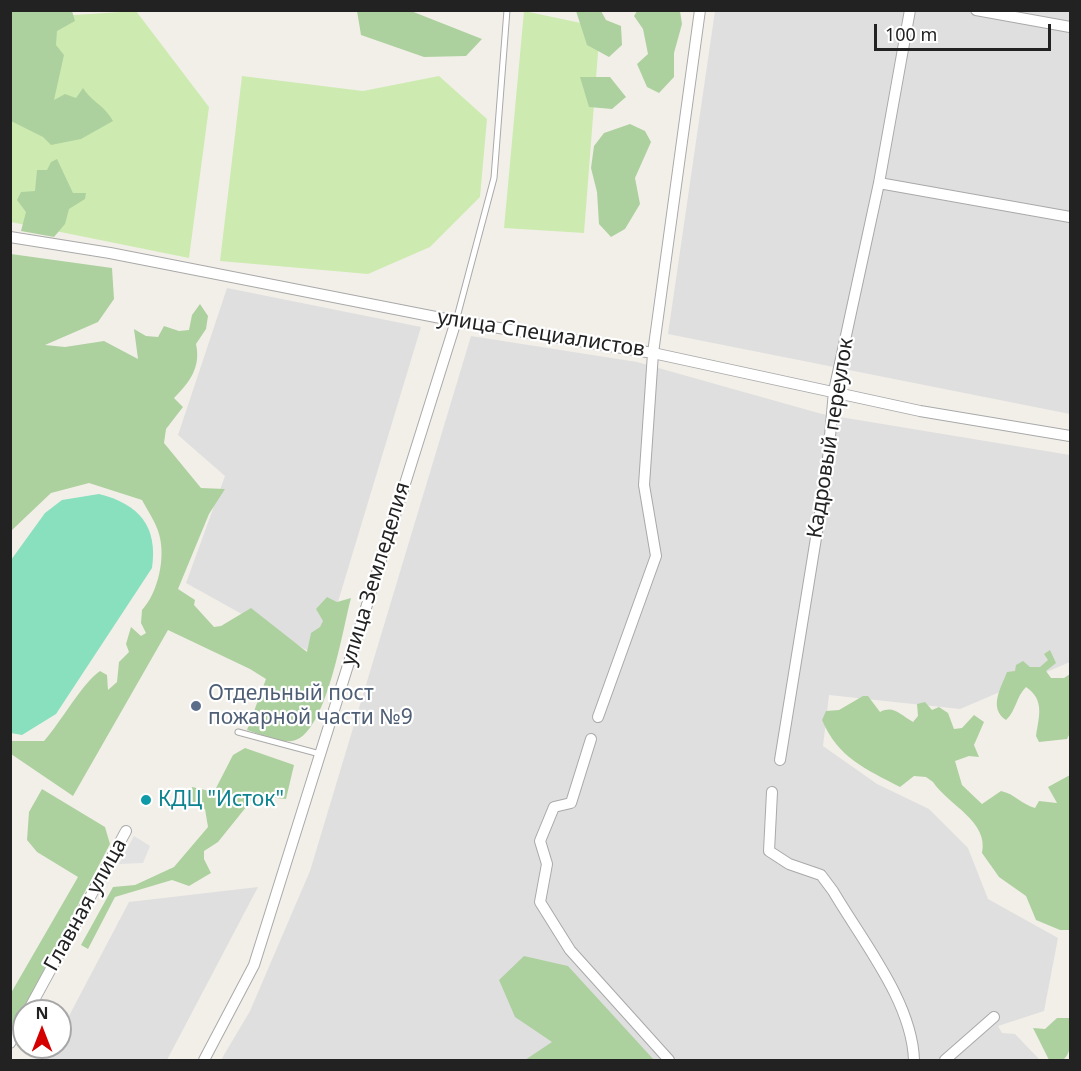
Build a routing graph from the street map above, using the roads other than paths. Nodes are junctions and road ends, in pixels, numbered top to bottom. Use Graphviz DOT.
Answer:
graph roads {
  1 [pos="507,10"];
  2 [pos="700,10"];
  3 [pos="910,10"];
  4 [pos="976,10"];
  5 [pos="1071,27"];
  6 [pos="879,183"];
  7 [pos="1071,217"];
  8 [pos="10,237"];
  9 [pos="456,321"];
  10 [pos="653,353"];
  11 [pos="834,391"];
  12 [pos="1071,436"];
  13 [pos="598,717"];
  14 [pos="238,732"];
  15 [pos="591,739"];
  16 [pos="320,754"];
  17 [pos="780,760"];
  18 [pos="772,792"];
  19 [pos="126,831"];
  20 [pos="35,999"];
  21 [pos="994,1017"];
  22 [pos="204,1060"];
  23 [pos="669,1060"];
  24 [pos="914,1060"];
  25 [pos="945,1060"];
  1 -- 9 [label="lane"];
  2 -- 10 [label="street"];
  3 -- 6 [label="street, Кадровый переулок"];
  4 -- 5 [label="street"];
  6 -- 7 [label="street"];
  6 -- 11 [label="street, Кадровый переулок"];
  8 -- 9 [label="street, улица Специалистов"];
  9 -- 10 [label="street, улица Специалистов"];
  9 -- 16 [label="street, улица Земледелия"];
  10 -- 11 [label="street, улица Специалистов"];
  10 -- 13 [label="street"];
  11 -- 12 [label="street, улица Специалистов"];
  11 -- 17 [label="street, Кадровый переулок"];
  14 -- 16 [label="lane"];
  15 -- 23 [label="street"];
  16 -- 22 [label="street, улица Земледелия"];
  18 -- 24 [label="street"];
  19 -- 20 [label="street, Главная улица"];
  21 -- 25 [label="street"];
}
